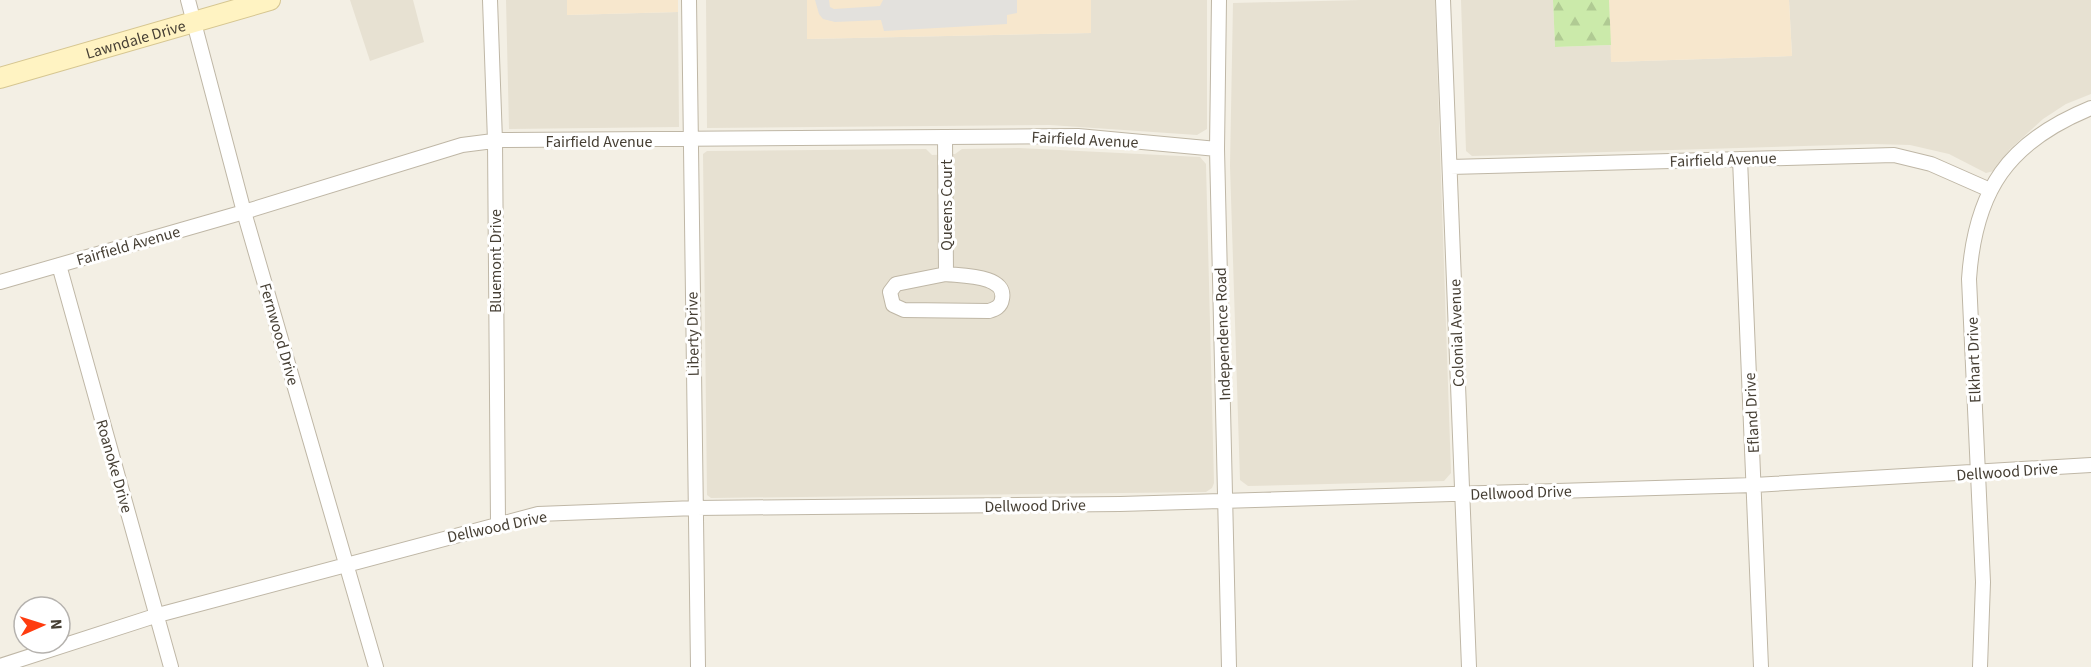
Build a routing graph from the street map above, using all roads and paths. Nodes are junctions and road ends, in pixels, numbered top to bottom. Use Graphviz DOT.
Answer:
graph roads {
  1 [pos="188,0"];
  2 [pos="270,0"];
  3 [pos="490,0"];
  4 [pos="689,0"];
  5 [pos="1219,0"];
  6 [pos="1443,0"];
  7 [pos="194,22"];
  8 [pos="0,78"];
  9 [pos="2091,108"];
  10 [pos="945,137"];
  11 [pos="495,141"];
  12 [pos="691,141"];
  13 [pos="1217,149"];
  14 [pos="1740,159"];
  15 [pos="1450,167"];
  16 [pos="1990,190"];
  17 [pos="244,212"];
  18 [pos="59,265"];
  19 [pos="946,273"];
  20 [pos="0,282"];
  21 [pos="2091,465"];
  22 [pos="1978,473"];
  23 [pos="1754,485"];
  24 [pos="1462,494"];
  25 [pos="1227,500"];
  26 [pos="696,508"];
  27 [pos="498,522"];
  28 [pos="346,564"];
  29 [pos="158,615"];
  30 [pos="0,666"];
  31 [pos="171,667"];
  32 [pos="376,667"];
  33 [pos="698,667"];
  34 [pos="1229,667"];
  35 [pos="1469,667"];
  36 [pos="1761,667"];
  37 [pos="1980,667"];
  1 -- 7 [label="street, Fernwood Drive"];
  2 -- 7 [label="main road, Lawndale Drive"];
  3 -- 11 [label="street, Bluemont Drive"];
  4 -- 12 [label="street, Liberty Drive"];
  5 -- 13 [label="street, Independence Road"];
  6 -- 15 [label="street, Colonial Avenue"];
  7 -- 8 [label="main road, Lawndale Drive"];
  7 -- 17 [label="street, Fernwood Drive"];
  9 -- 16 [label="street, Elkhart Drive"];
  10 -- 12 [label="street, Fairfield Avenue"];
  10 -- 13 [label="street, Fairfield Avenue"];
  10 -- 19 [label="street, Queens Court"];
  11 -- 12 [label="street, Fairfield Avenue"];
  11 -- 17 [label="street, Fairfield Avenue"];
  11 -- 27 [label="street, Bluemont Drive"];
  12 -- 26 [label="street, Liberty Drive"];
  13 -- 25 [label="street, Independence Road"];
  14 -- 15 [label="street, Fairfield Avenue"];
  14 -- 16 [label="street, Fairfield Avenue"];
  14 -- 23 [label="street, Efland Drive"];
  15 -- 24 [label="street, Colonial Avenue"];
  16 -- 22 [label="street, Elkhart Drive"];
  17 -- 18 [label="street, Fairfield Avenue"];
  17 -- 28 [label="street, Fernwood Drive"];
  18 -- 20 [label="street, Fairfield Avenue"];
  18 -- 29 [label="street, Roanoke Drive"];
  19 -- 19 [label="street, Queens Court"];
  21 -- 22 [label="street, Dellwood Drive"];
  22 -- 23 [label="street, Dellwood Drive"];
  22 -- 37 [label="street, Elkhart Drive"];
  23 -- 24 [label="street, Dellwood Drive"];
  23 -- 36 [label="street, Efland Drive"];
  24 -- 25 [label="street, Dellwood Drive"];
  24 -- 35 [label="street, Colonial Avenue"];
  25 -- 26 [label="street, Dellwood Drive"];
  25 -- 34 [label="street, Independence Road"];
  26 -- 27 [label="street, Dellwood Drive"];
  26 -- 33 [label="street, Liberty Drive"];
  27 -- 28 [label="street, Dellwood Drive"];
  28 -- 29 [label="street, Dellwood Drive"];
  28 -- 32 [label="street, Fernwood Drive"];
  29 -- 30 [label="street, Dellwood Drive"];
  29 -- 31 [label="street, Roanoke Drive"];
}
